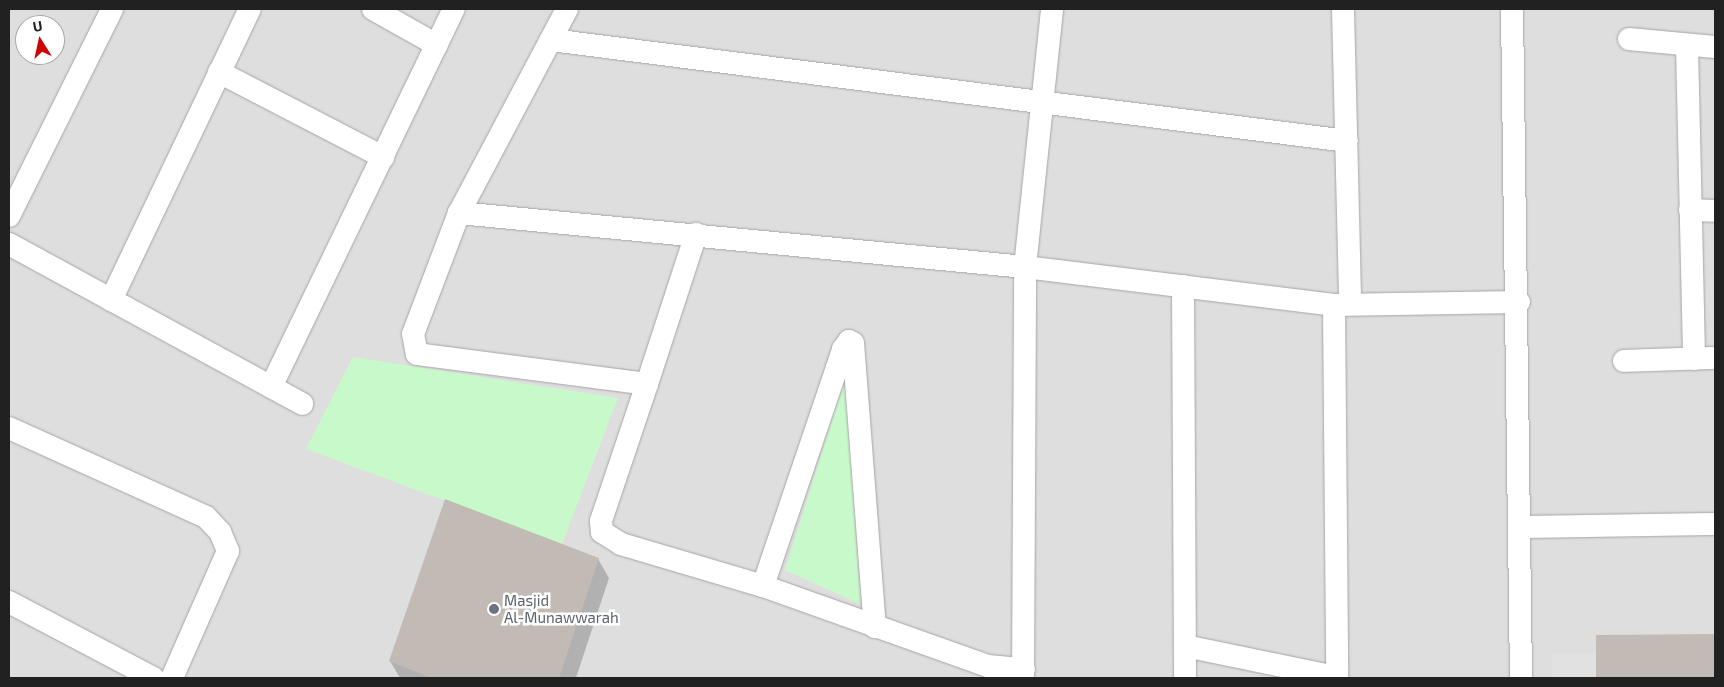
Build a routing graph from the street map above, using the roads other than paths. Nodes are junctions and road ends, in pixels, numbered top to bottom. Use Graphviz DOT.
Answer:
graph roads {
  1 [pos="112,9"];
  2 [pos="250,9"];
  3 [pos="373,9"];
  4 [pos="454,9"];
  5 [pos="567,9"];
  6 [pos="1052,9"];
  7 [pos="1343,9"];
  8 [pos="1512,9"];
  9 [pos="1629,39"];
  10 [pos="551,40"];
  11 [pos="437,45"];
  12 [pos="1687,46"];
  13 [pos="1715,47"];
  14 [pos="220,72"];
  15 [pos="1042,104"];
  16 [pos="1346,141"];
  17 [pos="382,157"];
  18 [pos="1690,210"];
  19 [pos="1715,211"];
  20 [pos="459,213"];
  21 [pos="9,216"];
  22 [pos="696,234"];
  23 [pos="9,244"];
  24 [pos="1025,267"];
  25 [pos="1183,286"];
  26 [pos="111,300"];
  27 [pos="1519,302"];
  28 [pos="1342,304"];
  29 [pos="1705,358"];
  30 [pos="1624,360"];
  31 [pos="647,384"];
  32 [pos="271,387"];
  33 [pos="302,404"];
  34 [pos="9,428"];
  35 [pos="1715,524"];
  36 [pos="1521,527"];
  37 [pos="763,586"];
  38 [pos="9,602"];
  39 [pos="875,627"];
  40 [pos="1185,646"];
  41 [pos="986,672"];
  42 [pos="1024,674"];
  43 [pos="154,678"];
  44 [pos="172,678"];
  45 [pos="1185,678"];
  46 [pos="1337,678"];
  47 [pos="1522,678"];
  1 -- 21 [label="street"];
  2 -- 14 [label="street"];
  3 -- 11 [label="street"];
  4 -- 11 [label="street"];
  5 -- 10 [label="street"];
  6 -- 15 [label="street"];
  7 -- 16 [label="street"];
  8 -- 27 [label="street"];
  9 -- 12 [label="street"];
  10 -- 15 [label="street"];
  10 -- 20 [label="street"];
  11 -- 17 [label="street"];
  12 -- 13 [label="street"];
  12 -- 18 [label="street"];
  14 -- 17 [label="street"];
  14 -- 26 [label="street"];
  15 -- 16 [label="street"];
  15 -- 24 [label="street"];
  16 -- 28 [label="street"];
  17 -- 32 [label="street"];
  18 -- 19 [label="street"];
  18 -- 29 [label="street"];
  20 -- 22 [label="street"];
  20 -- 31 [label="street"];
  22 -- 24 [label="street"];
  22 -- 31 [label="street"];
  23 -- 26 [label="street"];
  24 -- 25 [label="street"];
  24 -- 42 [label="street"];
  25 -- 28 [label="street"];
  25 -- 40 [label="street"];
  26 -- 32 [label="street"];
  27 -- 28 [label="street"];
  27 -- 36 [label="street"];
  28 -- 46 [label="street"];
  29 -- 30 [label="street"];
  31 -- 37 [label="street"];
  32 -- 33 [label="street"];
  34 -- 44 [label="street"];
  35 -- 36 [label="street"];
  36 -- 47 [label="street"];
  37 -- 39 [label="street"];
  37 -- 39 [label="street"];
  38 -- 43 [label="street"];
  39 -- 41 [label="street"];
  40 -- 45 [label="street"];
  40 -- 46 [label="street"];
  41 -- 42 [label="street"];
}
